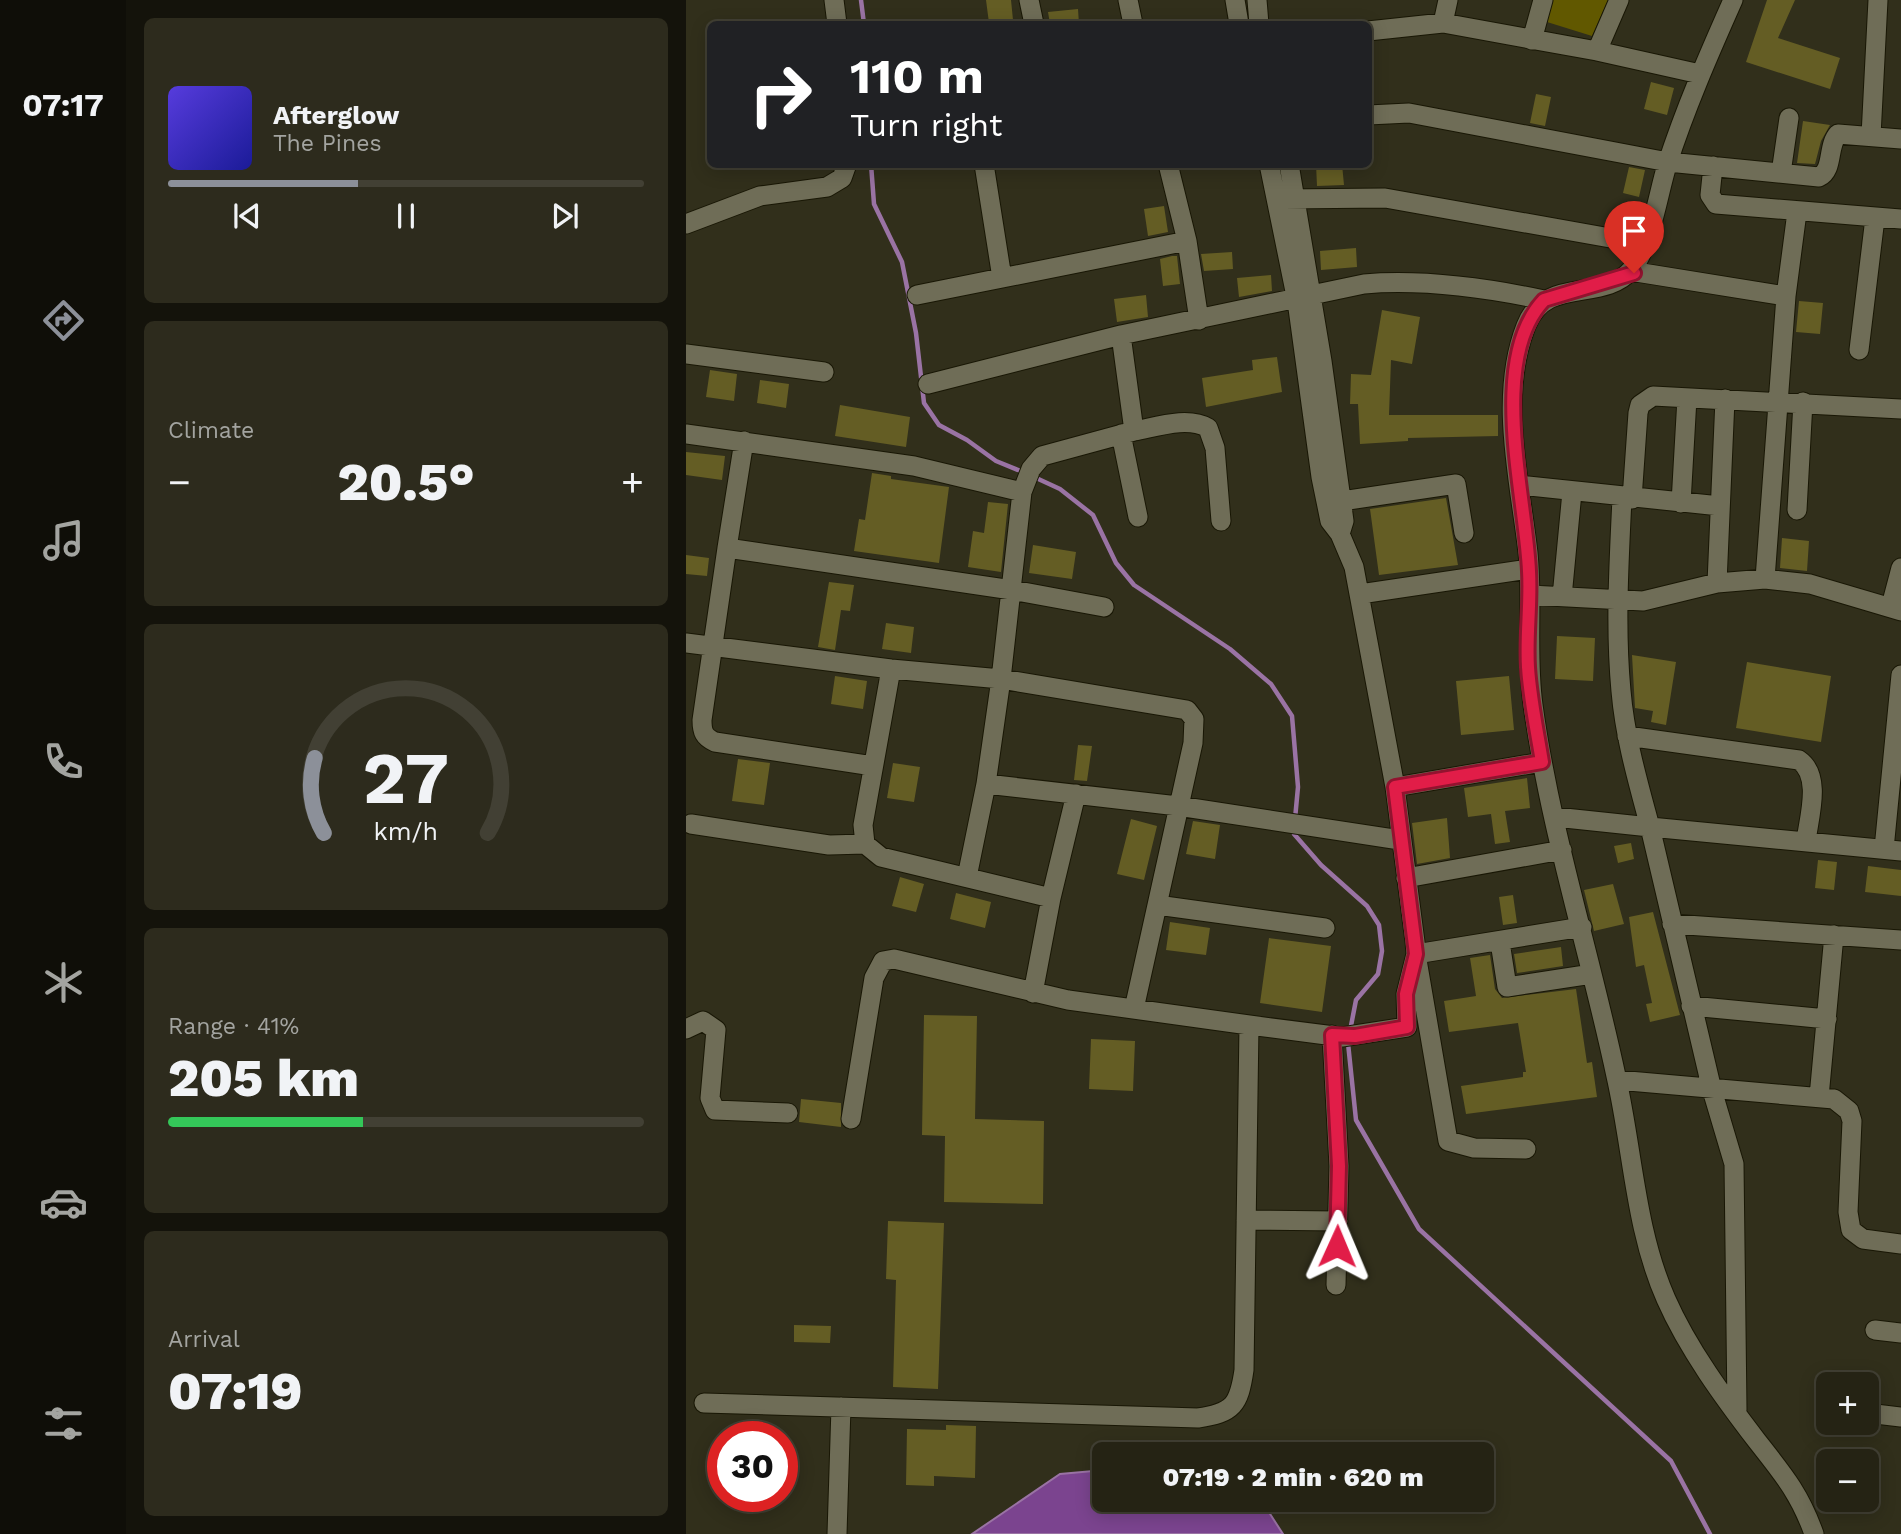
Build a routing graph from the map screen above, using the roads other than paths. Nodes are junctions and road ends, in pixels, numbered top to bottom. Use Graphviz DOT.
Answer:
graph roads {
  1 [pos="834,0"];
  2 [pos="1029,0"];
  3 [pos="1128,0"];
  4 [pos="1235,0"];
  5 [pos="1256,0"];
  6 [pos="1448,0"];
  7 [pos="1543,0"];
  8 [pos="1619,0"];
  9 [pos="1733,0"];
  10 [pos="1878,0"];
  11 [pos="837,21"];
  12 [pos="1033,21"];
  13 [pos="1132,21"];
  14 [pos="1238,21"];
  15 [pos="1259,21"];
  16 [pos="1443,23"];
  17 [pos="1372,31"];
  18 [pos="1532,40"];
  19 [pos="1597,51"];
  20 [pos="1700,74"];
  21 [pos="1372,115"];
  22 [pos="1789,118"];
  23 [pos="1871,136"];
  24 [pos="1901,139"];
  25 [pos="1668,162"];
  26 [pos="1713,166"];
  27 [pos="846,168"];
  28 [pos="985,168"];
  29 [pos="1169,168"];
  30 [pos="1271,168"];
  31 [pos="1289,168"];
  32 [pos="1781,173"];
  33 [pos="1286,199"];
  34 [pos="1797,212"];
  35 [pos="1875,218"];
  36 [pos="1901,219"];
  37 [pos="686,224"];
  38 [pos="1187,241"];
  39 [pos="1644,244"];
  40 [pos="1630,271"];
  41 [pos="1002,278"];
  42 [pos="917,295"];
  43 [pos="1786,296"];
  44 [pos="1305,299"];
  45 [pos="1544,300"];
  46 [pos="1199,320"];
  47 [pos="1121,334"];
  48 [pos="1859,349"];
  49 [pos="686,354"];
  50 [pos="824,372"];
  51 [pos="928,384"];
  52 [pos="1687,398"];
  53 [pos="1725,399"];
  54 [pos="1779,401"];
  55 [pos="1803,402"];
  56 [pos="1901,409"];
  57 [pos="1128,432"];
  58 [pos="686,434"];
  59 [pos="744,441"];
  60 [pos="1026,483"];
  61 [pos="1519,485"];
  62 [pos="1572,492"];
  63 [pos="1627,498"];
  64 [pos="1342,501"];
  65 [pos="1681,503"];
  66 [pos="1720,506"];
  67 [pos="1797,510"];
  68 [pos="1138,517"];
  69 [pos="1221,521"];
  70 [pos="1464,533"];
  71 [pos="1340,534"];
  72 [pos="727,548"];
  73 [pos="1901,568"];
  74 [pos="1529,569"];
  75 [pos="1765,579"];
  76 [pos="1717,583"];
  77 [pos="1012,590"];
  78 [pos="1360,594"];
  79 [pos="1530,595"];
  80 [pos="1562,597"];
  81 [pos="1618,600"];
  82 [pos="1104,607"];
  83 [pos="1896,608"];
  84 [pos="686,643"];
  85 [pos="712,646"];
  86 [pos="891,669"];
  87 [pos="1901,675"];
  88 [pos="1002,679"];
  89 [pos="1627,736"];
  90 [pos="1897,761"];
  91 [pos="1542,762"];
  92 [pos="873,766"];
  93 [pos="986,784"];
  94 [pos="1395,787"];
  95 [pos="1076,794"];
  96 [pos="1178,806"];
  97 [pos="1555,817"];
  98 [pos="691,824"];
  99 [pos="1650,827"];
  100 [pos="1400,840"];
  101 [pos="1806,841"];
  102 [pos="865,844"];
  103 [pos="1562,850"];
  104 [pos="1893,850"];
  105 [pos="967,877"];
  106 [pos="1406,878"];
  107 [pos="1051,898"];
  108 [pos="1157,905"];
  109 [pos="1672,924"];
  110 [pos="1582,927"];
  111 [pos="1325,928"];
  112 [pos="1833,935"];
  113 [pos="1901,940"];
  114 [pos="1500,942"];
  115 [pos="1416,954"];
  116 [pos="1592,974"];
  117 [pos="1033,993"];
  118 [pos="1692,1006"];
  119 [pos="1134,1009"];
  120 [pos="1827,1019"];
  121 [pos="1249,1025"];
  122 [pos="686,1029"];
  123 [pos="1343,1036"];
  124 [pos="1617,1080"];
  125 [pos="1712,1090"];
  126 [pos="1819,1097"];
  127 [pos="788,1113"];
  128 [pos="851,1119"];
  129 [pos="1526,1149"];
  130 [pos="1246,1220"];
  131 [pos="1338,1221"];
  132 [pos="1901,1244"];
  133 [pos="1336,1284"];
  134 [pos="1874,1330"];
  135 [pos="1901,1333"];
  136 [pos="704,1403"];
  137 [pos="841,1407"];
  138 [pos="1737,1410"];
  139 [pos="1879,1414"];
  140 [pos="1901,1417"];
  141 [pos="837,1534"];
  142 [pos="1814,1534"];
  1 -- 11 [label="street"];
  2 -- 12 [label="street"];
  3 -- 13 [label="street"];
  4 -- 14 [label="street"];
  5 -- 15 [label="street"];
  6 -- 16 [label="street"];
  7 -- 18 [label="street"];
  8 -- 19 [label="street"];
  9 -- 20 [label="street"];
  10 -- 23 [label="street"];
  16 -- 17 [label="street"];
  16 -- 18 [label="street"];
  18 -- 19 [label="street"];
  19 -- 20 [label="street"];
  20 -- 25 [label="street"];
  21 -- 25 [label="street"];
  22 -- 32 [label="street"];
  23 -- 24 [label="street"];
  23 -- 32 [label="street"];
  25 -- 26 [label="street"];
  25 -- 39 [label="street"];
  26 -- 32 [label="street"];
  26 -- 34 [label="street"];
  27 -- 37 [label="street"];
  28 -- 41 [label="street"];
  29 -- 38 [label="street"];
  30 -- 33 [label="street"];
  31 -- 33 [label="street"];
  33 -- 39 [label="street"];
  33 -- 44 [label="street"];
  34 -- 35 [label="street"];
  34 -- 43 [label="street"];
  35 -- 36 [label="street"];
  35 -- 48 [label="street"];
  38 -- 41 [label="street"];
  38 -- 46 [label="street"];
  39 -- 40 [label="street"];
  40 -- 43 [label="street"];
  40 -- 45 [label="street"];
  41 -- 42 [label="street"];
  43 -- 54 [label="street"];
  44 -- 45 [label="street"];
  44 -- 46 [label="street"];
  44 -- 64 [label="street"];
  44 -- 71 [label="street"];
  45 -- 61 [label="street"];
  46 -- 47 [label="street"];
  47 -- 51 [label="street"];
  47 -- 57 [label="street"];
  49 -- 50 [label="street"];
  52 -- 53 [label="street"];
  52 -- 63 [label="street"];
  52 -- 65 [label="street"];
  53 -- 54 [label="street"];
  53 -- 66 [label="street"];
  54 -- 55 [label="street"];
  54 -- 75 [label="street"];
  55 -- 56 [label="street"];
  55 -- 67 [label="street"];
  57 -- 60 [label="street"];
  57 -- 68 [label="street"];
  57 -- 69 [label="street"];
  58 -- 59 [label="street"];
  59 -- 60 [label="street"];
  59 -- 72 [label="street"];
  60 -- 77 [label="street"];
  61 -- 62 [label="street"];
  61 -- 74 [label="street"];
  62 -- 63 [label="street"];
  62 -- 80 [label="street"];
  63 -- 65 [label="street"];
  63 -- 81 [label="street"];
  64 -- 70 [label="street"];
  64 -- 71 [label="street"];
  65 -- 66 [label="street"];
  66 -- 76 [label="street"];
  71 -- 78 [label="street"];
  72 -- 77 [label="street"];
  72 -- 85 [label="street"];
  73 -- 83 [label="street"];
  74 -- 78 [label="street"];
  74 -- 79 [label="street"];
  75 -- 76 [label="street"];
  75 -- 83 [label="street"];
  76 -- 81 [label="street"];
  77 -- 82 [label="street"];
  77 -- 88 [label="street"];
  78 -- 94 [label="street"];
  79 -- 80 [label="street"];
  79 -- 91 [label="street"];
  80 -- 81 [label="street"];
  81 -- 89 [label="street"];
  84 -- 85 [label="street"];
  85 -- 86 [label="street"];
  85 -- 92 [label="street"];
  86 -- 88 [label="street"];
  86 -- 92 [label="street"];
  87 -- 90 [label="street"];
  88 -- 93 [label="street"];
  88 -- 96 [label="street"];
  89 -- 99 [label="street"];
  89 -- 101 [label="street"];
  90 -- 104 [label="street"];
  91 -- 94 [label="street"];
  91 -- 97 [label="street"];
  92 -- 102 [label="street"];
  93 -- 95 [label="street"];
  93 -- 105 [label="street"];
  94 -- 100 [label="street"];
  95 -- 96 [label="street"];
  95 -- 107 [label="street"];
  96 -- 100 [label="street"];
  96 -- 108 [label="street"];
  97 -- 99 [label="street"];
  97 -- 103 [label="street"];
  98 -- 102 [label="street"];
  99 -- 101 [label="street"];
  99 -- 109 [label="street"];
  100 -- 106 [label="street"];
  101 -- 104 [label="street"];
  102 -- 105 [label="street"];
  103 -- 106 [label="street"];
  103 -- 110 [label="street"];
  105 -- 107 [label="street"];
  106 -- 115 [label="street"];
  107 -- 117 [label="street"];
  108 -- 111 [label="street"];
  108 -- 119 [label="street"];
  109 -- 112 [label="street"];
  109 -- 118 [label="street"];
  110 -- 114 [label="street"];
  110 -- 116 [label="street"];
  112 -- 113 [label="street"];
  112 -- 120 [label="street"];
  114 -- 115 [label="street"];
  114 -- 116 [label="street"];
  115 -- 123 [label="street"];
  115 -- 129 [label="street"];
  116 -- 124 [label="street"];
  117 -- 119 [label="street"];
  117 -- 128 [label="street"];
  118 -- 120 [label="street"];
  118 -- 125 [label="street"];
  119 -- 121 [label="street"];
  120 -- 126 [label="street"];
  121 -- 123 [label="street"];
  121 -- 130 [label="street"];
  122 -- 127 [label="street"];
  123 -- 131 [label="street"];
  124 -- 125 [label="street"];
  124 -- 138 [label="street"];
  125 -- 126 [label="street"];
  125 -- 138 [label="street"];
  126 -- 132 [label="street"];
  130 -- 131 [label="street"];
  130 -- 137 [label="street"];
  131 -- 133 [label="street"];
  134 -- 135 [label="street"];
  136 -- 137 [label="street"];
  137 -- 141 [label="street"];
  138 -- 142 [label="street"];
  139 -- 140 [label="street"];
}
